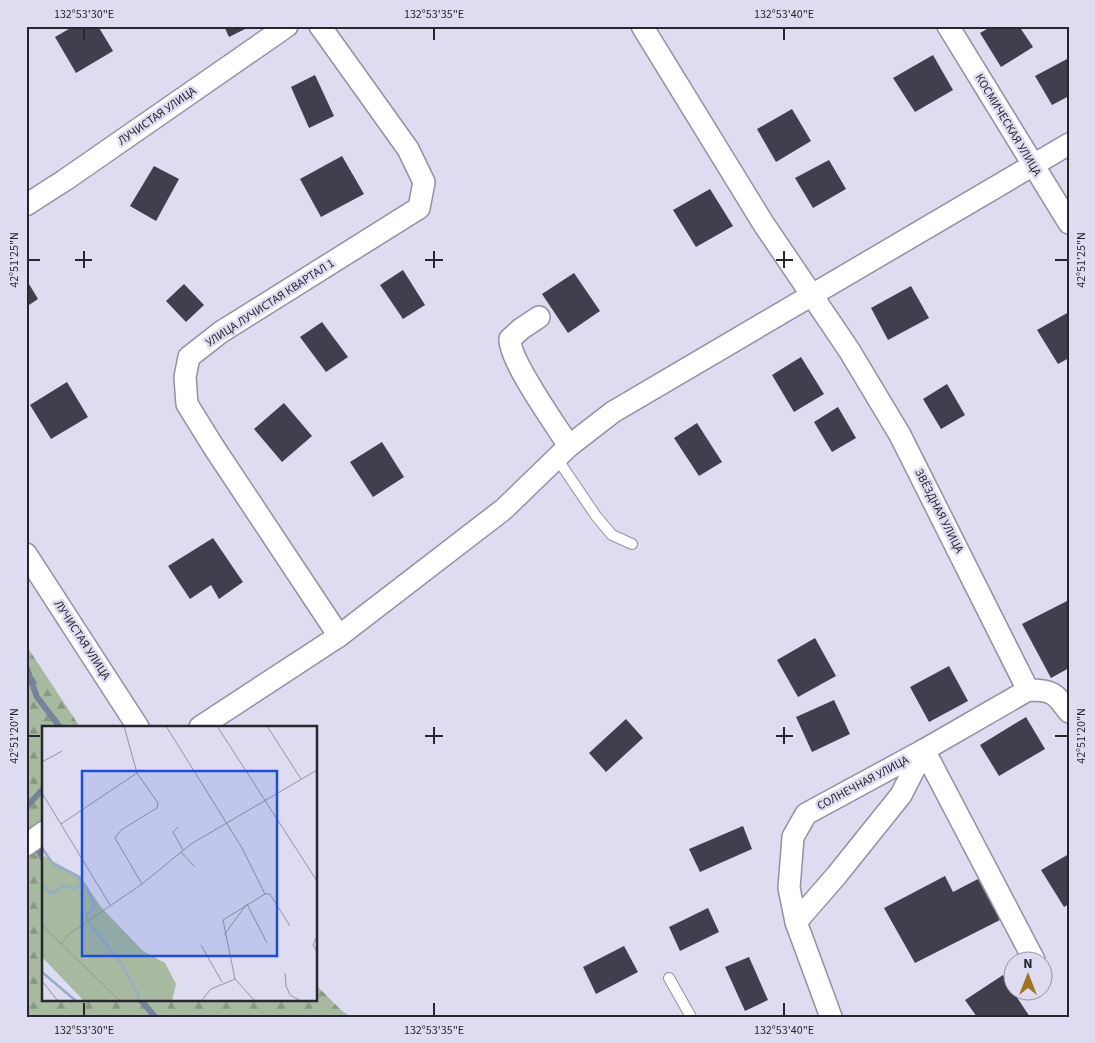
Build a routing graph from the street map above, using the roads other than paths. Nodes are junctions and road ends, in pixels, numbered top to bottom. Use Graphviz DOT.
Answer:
graph roads {
  1 [pos="287,26"];
  2 [pos="320,26"];
  3 [pos="642,26"];
  4 [pos="948,26"];
  5 [pos="1069,144"];
  6 [pos="1032,165"];
  7 [pos="26,205"];
  8 [pos="1069,223"];
  9 [pos="812,295"];
  10 [pos="539,317"];
  11 [pos="563,451"];
  12 [pos="632,544"];
  13 [pos="26,554"];
  14 [pos="338,636"];
  15 [pos="1028,690"];
  16 [pos="1069,712"];
  17 [pos="137,726"];
  18 [pos="202,726"];
  19 [pos="924,750"];
  20 [pos="42,833"];
  21 [pos="26,845"];
  22 [pos="796,922"];
  23 [pos="1029,950"];
  24 [pos="669,978"];
  25 [pos="691,1017"];
  26 [pos="831,1017"];
  1 -- 7 [label="street, ЛУЧИСТАЯ УЛИЦА"];
  2 -- 14 [label="street, УЛИЦА ЛУЧИСТАЯ КВАРТАЛ 1"];
  3 -- 9 [label="street, ЗВЁЗДНАЯ УЛИЦА"];
  4 -- 6 [label="street, КОСМИЧЕСКАЯ УЛИЦА"];
  5 -- 6 [label="street"];
  6 -- 8 [label="street, КОСМИЧЕСКАЯ УЛИЦА"];
  6 -- 9 [label="street"];
  9 -- 11 [label="street"];
  9 -- 15 [label="street, ЗВЁЗДНАЯ УЛИЦА"];
  10 -- 11 [label="street"];
  11 -- 12 [label="lane"];
  11 -- 14 [label="street"];
  13 -- 17 [label="street, ЛУЧИСТАЯ УЛИЦА"];
  14 -- 18 [label="street"];
  15 -- 16 [label="street"];
  15 -- 19 [label="street, СОЛНЕЧНАЯ УЛИЦА"];
  19 -- 22 [label="street"];
  19 -- 22 [label="street, СОЛНЕЧНАЯ УЛИЦА"];
  19 -- 23 [label="street"];
  20 -- 21 [label="street"];
  22 -- 26 [label="street, СОЛНЕЧНАЯ УЛИЦА"];
  24 -- 25 [label="lane"];
}
